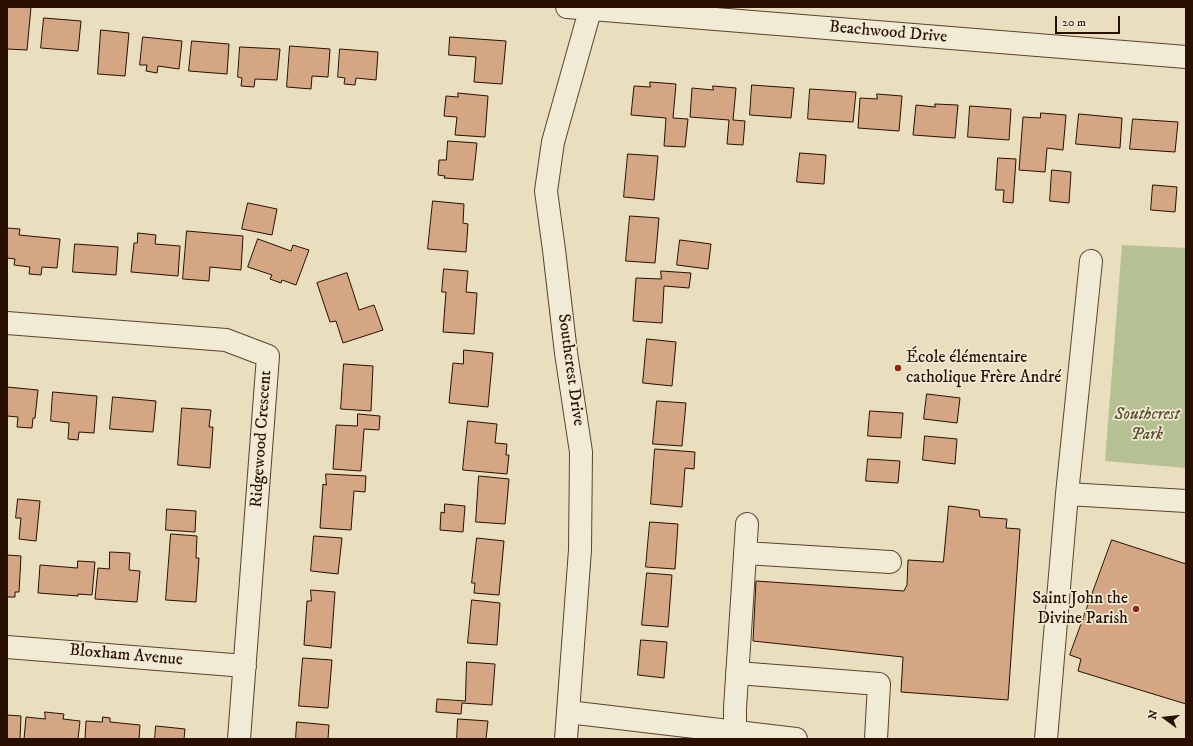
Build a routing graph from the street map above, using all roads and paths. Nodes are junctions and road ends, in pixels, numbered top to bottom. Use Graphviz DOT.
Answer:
graph roads {
  1 [pos="567,7"];
  2 [pos="591,8"];
  3 [pos="1186,57"];
  4 [pos="1091,261"];
  5 [pos="7,322"];
  6 [pos="1067,494"];
  7 [pos="1186,502"];
  8 [pos="747,524"];
  9 [pos="745,554"];
  10 [pos="890,562"];
  11 [pos="7,647"];
  12 [pos="244,666"];
  13 [pos="737,673"];
  14 [pos="568,712"];
  15 [pos="735,732"];
  16 [pos="239,739"];
  17 [pos="566,739"];
  18 [pos="796,739"];
  19 [pos="876,739"];
  20 [pos="1046,739"];
  1 -- 2 [label="street, Beachwood Drive"];
  2 -- 3 [label="street, Beachwood Drive"];
  2 -- 14 [label="street, Southcrest Drive"];
  4 -- 6 [label="street"];
  5 -- 12 [label="street, Ridgewood Crescent"];
  6 -- 7 [label="street"];
  6 -- 20 [label="street"];
  8 -- 9 [label="street"];
  9 -- 10 [label="street"];
  9 -- 13 [label="street"];
  11 -- 12 [label="street, Bloxham Avenue"];
  12 -- 16 [label="street, Ridgewood Crescent"];
  13 -- 15 [label="street"];
  13 -- 19 [label="street"];
  14 -- 15 [label="street"];
  14 -- 17 [label="street, Southcrest Drive"];
  15 -- 18 [label="street"];
}
